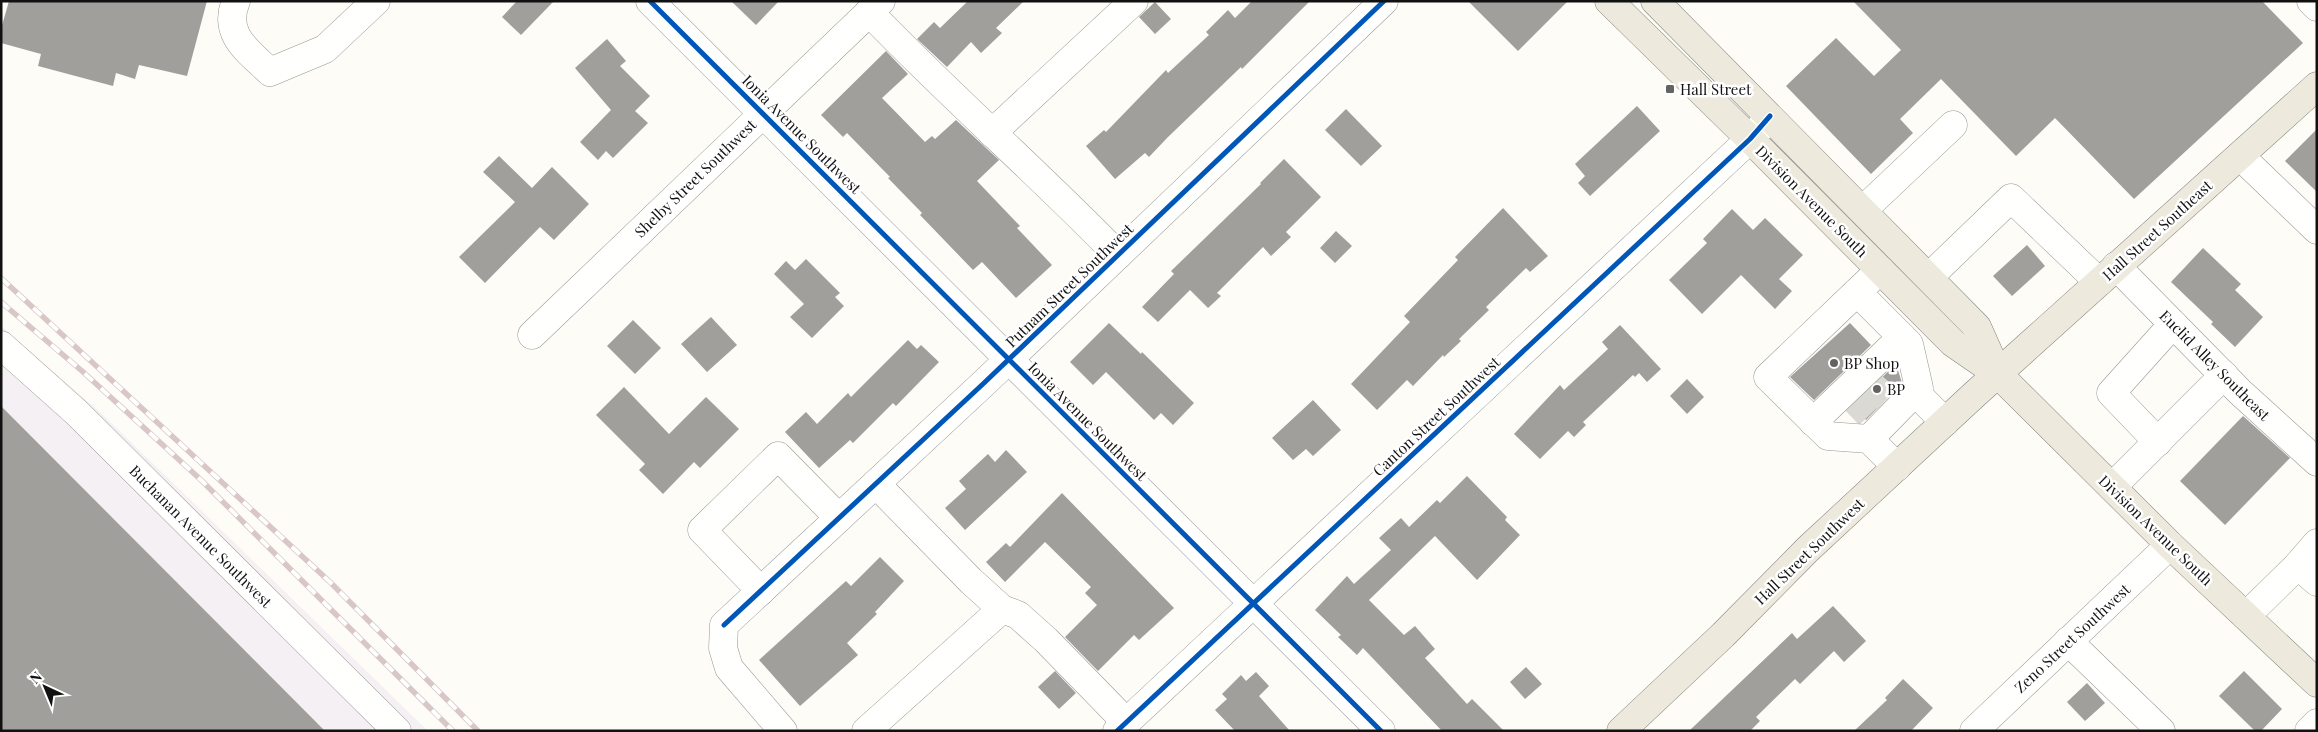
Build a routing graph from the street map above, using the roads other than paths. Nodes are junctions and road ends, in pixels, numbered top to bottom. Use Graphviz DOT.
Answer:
graph roads {
  1 [pos="236,1"];
  2 [pos="376,1"];
  3 [pos="650,1"];
  4 [pos="1134,1"];
  5 [pos="1384,1"];
  6 [pos="1609,1"];
  7 [pos="1655,1"];
  8 [pos="2311,1"];
  9 [pos="875,7"];
  10 [pos="2317,7"];
  11 [pos="2317,86"];
  12 [pos="764,112"];
  13 [pos="1770,116"];
  14 [pos="1953,125"];
  15 [pos="992,133"];
  16 [pos="1750,139"];
  17 [pos="2240,156"];
  18 [pos="1862,210"];
  19 [pos="2317,230"];
  20 [pos="1118,255"];
  21 [pos="1880,270"];
  22 [pos="2108,274"];
  23 [pos="1929,277"];
  24 [pos="1857,292"];
  25 [pos="1928,318"];
  26 [pos="2174,324"];
  27 [pos="532,335"];
  28 [pos="1904,339"];
  29 [pos="1,345"];
  30 [pos="1009,359"];
  31 [pos="1998,374"];
  32 [pos="2224,375"];
  33 [pos="1892,409"];
  34 [pos="1813,422"];
  35 [pos="1944,422"];
  36 [pos="2158,442"];
  37 [pos="2317,462"];
  38 [pos="1897,467"];
  39 [pos="876,484"];
  40 [pos="2112,487"];
  41 [pos="839,518"];
  42 [pos="2317,544"];
  43 [pos="2170,545"];
  44 [pos="2308,574"];
  45 [pos="761,591"];
  46 [pos="1253,605"];
  47 [pos="1002,608"];
  48 [pos="2246,616"];
  49 [pos="2068,642"];
  50 [pos="2317,683"];
  51 [pos="2317,723"];
  52 [pos="1121,727"];
  53 [pos="397,731"];
  54 [pos="782,731"];
  55 [pos="866,731"];
  56 [pos="1381,731"];
  57 [pos="1621,731"];
  58 [pos="1974,731"];
  59 [pos="2161,731"];
  60 [pos="2309,731"];
  1 -- 2 [label="street"];
  3 -- 12 [label="street, Ionia Avenue Southwest"];
  4 -- 15 [label="street"];
  5 -- 20 [label="street, Putnam Street Southwest"];
  6 -- 16 [label="main road, Division Avenue South"];
  7 -- 13 [label="main road, Division Avenue South"];
  8 -- 10 [label="street"];
  9 -- 12 [label="street, Shelby Street Southwest"];
  9 -- 15 [label="street"];
  11 -- 17 [label="main road, Hall Street Southeast"];
  12 -- 27 [label="street, Shelby Street Southwest"];
  12 -- 30 [label="street, Ionia Avenue Southwest"];
  13 -- 16 [label="street, Canton Street Southwest"];
  13 -- 18 [label="main road, Division Avenue South"];
  14 -- 18 [label="street"];
  15 -- 20 [label="street"];
  16 -- 21 [label="main road, Division Avenue South"];
  16 -- 46 [label="street, Canton Street Southwest"];
  17 -- 19 [label="street"];
  17 -- 22 [label="main road, Hall Street Southeast"];
  18 -- 23 [label="main road, Division Avenue South"];
  20 -- 30 [label="street, Putnam Street Southwest"];
  21 -- 24 [label="street"];
  21 -- 25 [label="main road, Division Avenue South"];
  22 -- 23 [label="street, Euclid Alley Southeast"];
  22 -- 26 [label="street, Euclid Alley Southeast"];
  22 -- 31 [label="main road, Hall Street Southeast"];
  23 -- 31 [label="main road, Division Avenue South"];
  24 -- 28 [label="street"];
  24 -- 34 [label="street"];
  25 -- 28 [label="street"];
  25 -- 31 [label="main road, Division Avenue South"];
  26 -- 32 [label="street, Euclid Alley Southeast"];
  26 -- 36 [label="street"];
  28 -- 33 [label="street"];
  28 -- 34 [label="street"];
  29 -- 53 [label="street, Buchanan Avenue Southwest"];
  30 -- 39 [label="street, Putnam Street Southwest"];
  30 -- 46 [label="street, Ionia Avenue Southwest"];
  31 -- 35 [label="main road, Hall Street Southwest"];
  31 -- 40 [label="main road, Division Avenue South"];
  32 -- 36 [label="street"];
  32 -- 37 [label="street, Euclid Alley Southeast"];
  33 -- 34 [label="street"];
  33 -- 35 [label="street"];
  33 -- 38 [label="street"];
  35 -- 38 [label="main road, Hall Street Southwest"];
  36 -- 40 [label="street"];
  38 -- 57 [label="main road, Hall Street Southwest"];
  39 -- 41 [label="street, Putnam Street Southwest"];
  39 -- 47 [label="street"];
  40 -- 43 [label="main road, Division Avenue South"];
  41 -- 45 [label="street, Putnam Street Southwest"];
  41 -- 45 [label="street"];
  42 -- 44 [label="street"];
  43 -- 48 [label="main road, Division Avenue South"];
  43 -- 49 [label="street, Zeno Street Southwest"];
  44 -- 48 [label="street"];
  45 -- 54 [label="street, Putnam Street Southwest"];
  46 -- 52 [label="street, Canton Street Southwest"];
  46 -- 56 [label="street, Ionia Avenue Southwest"];
  47 -- 52 [label="street"];
  47 -- 55 [label="street"];
  48 -- 50 [label="main road, Division Avenue South"];
  49 -- 58 [label="street, Zeno Street Southwest"];
  49 -- 59 [label="street"];
  51 -- 60 [label="street"];
}
